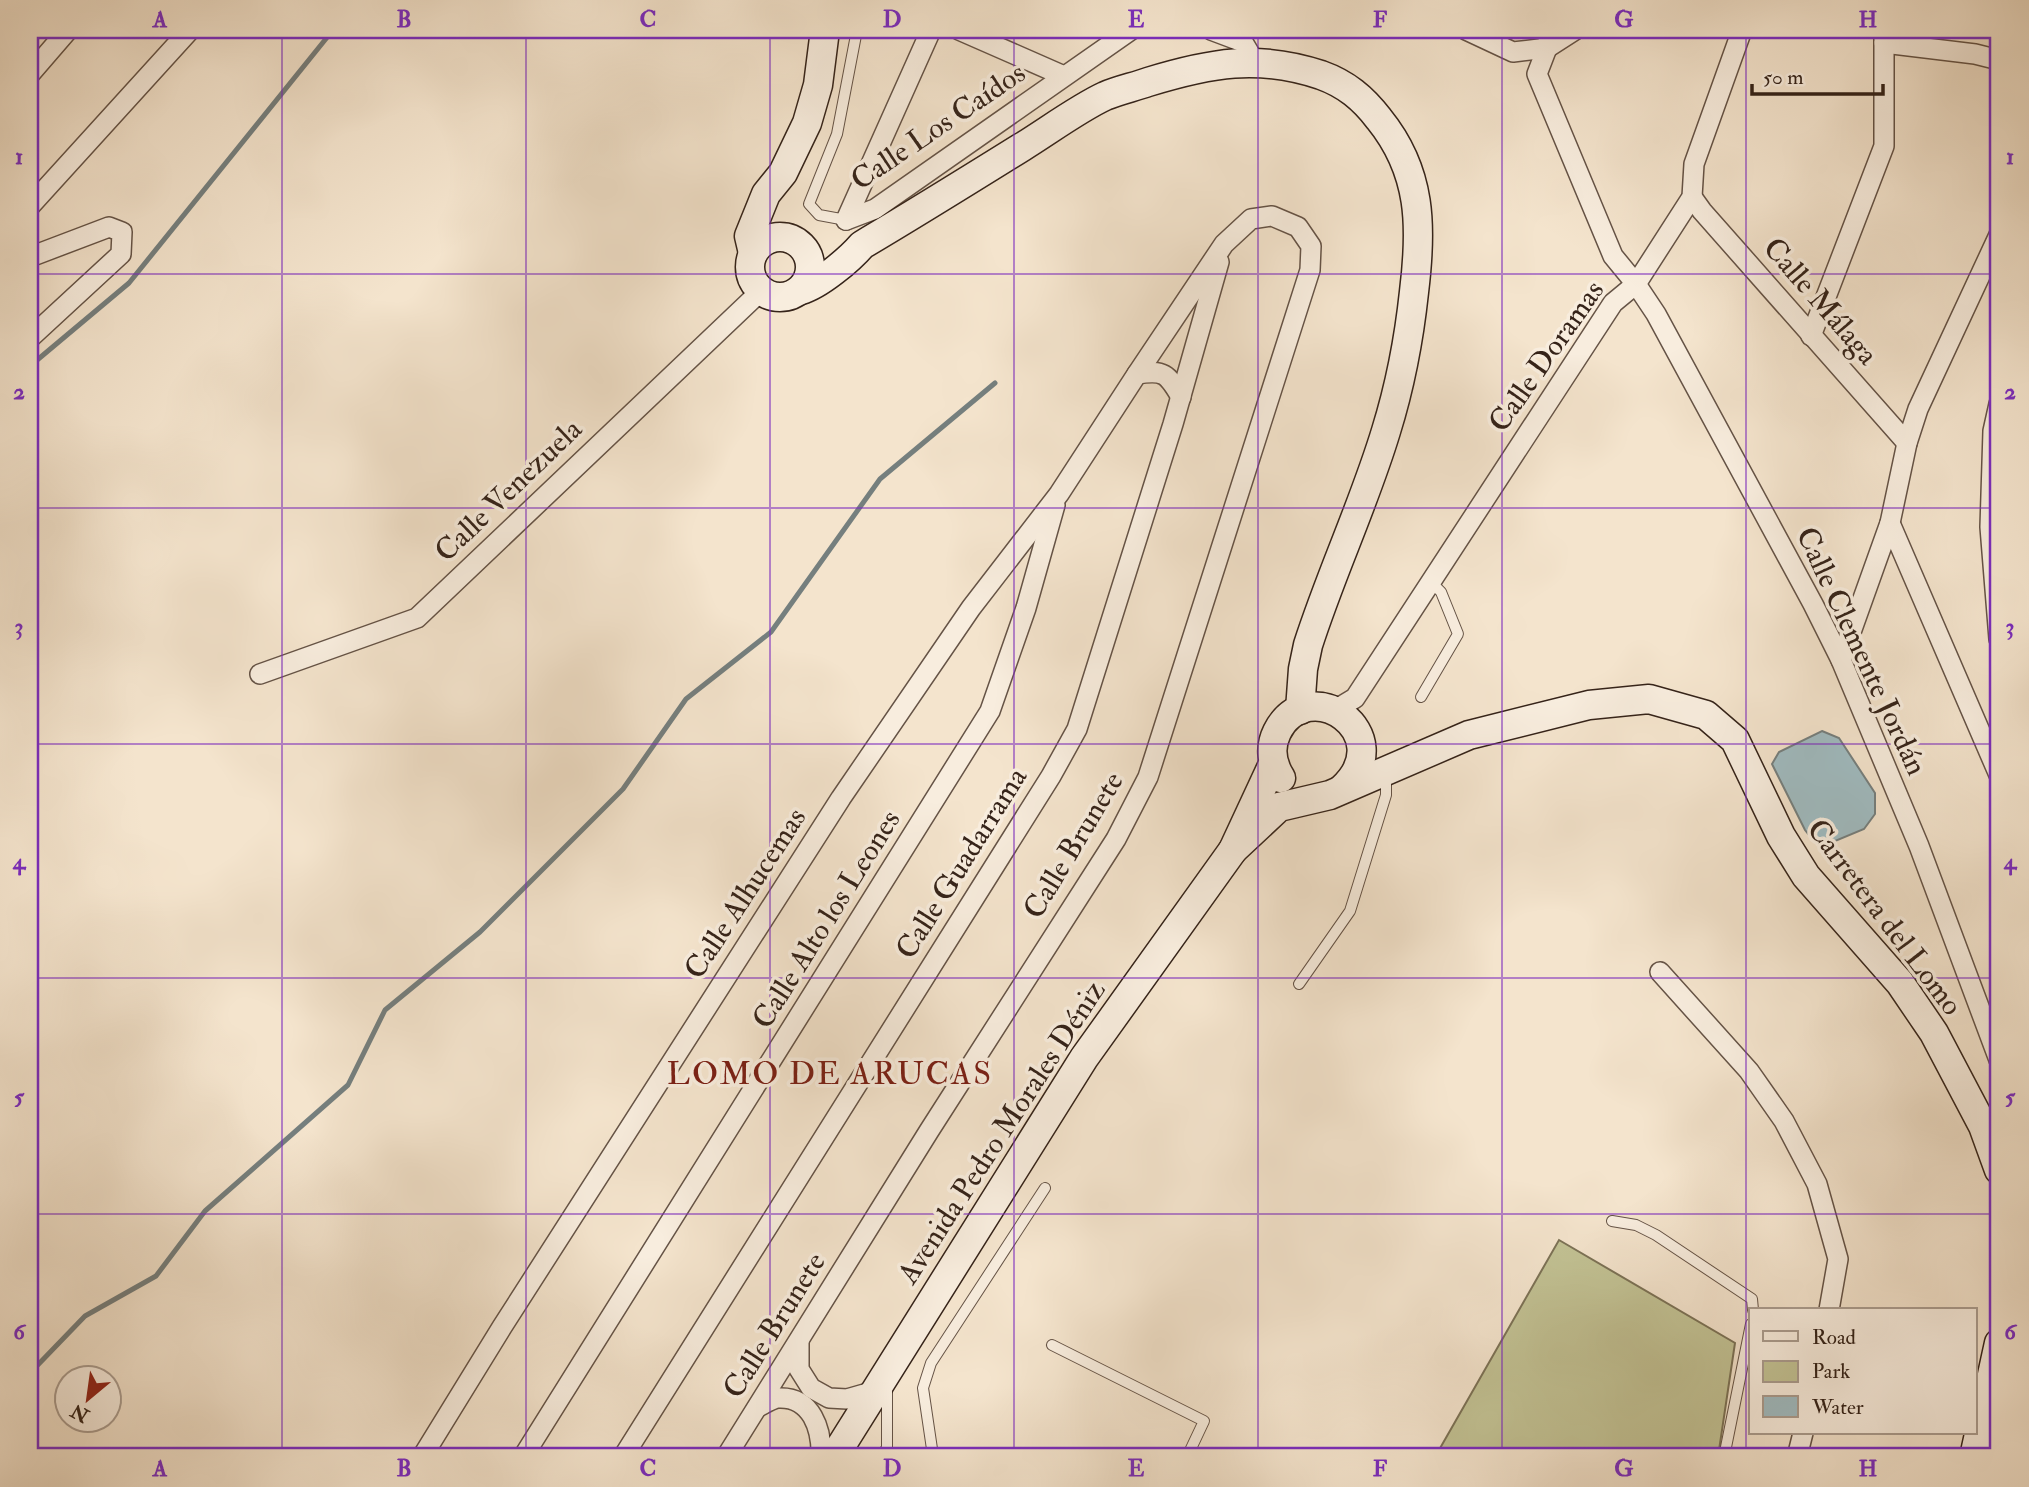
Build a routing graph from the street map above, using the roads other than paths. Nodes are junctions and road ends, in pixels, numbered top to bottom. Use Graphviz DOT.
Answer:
graph roads {
  1 [pos="68,30"];
  2 [pos="190,30"];
  3 [pos="825,30"];
  4 [pos="857,30"];
  5 [pos="931,30"];
  6 [pos="959,30"];
  7 [pos="1130,30"];
  8 [pos="1211,30"];
  9 [pos="1466,30"];
  10 [pos="1575,30"];
  11 [pos="1742,30"];
  12 [pos="1884,36"];
  13 [pos="1549,39"];
  14 [pos="1999,60"];
  15 [pos="1256,64"];
  16 [pos="30,74"];
  17 [pos="1064,76"];
  18 [pos="783,173"];
  19 [pos="1692,197"];
  20 [pos="30,206"];
  21 [pos="1272,216"];
  22 [pos="846,220"];
  23 [pos="1999,235"];
  24 [pos="793,240"];
  25 [pos="1224,244"];
  26 [pos="862,245"];
  27 [pos="752,253"];
  28 [pos="30,257"];
  29 [pos="1636,284"];
  30 [pos="801,290"];
  31 [pos="761,291"];
  32 [pos="1811,335"];
  33 [pos="30,338"];
  34 [pos="1137,374"];
  35 [pos="1181,397"];
  36 [pos="1999,404"];
  37 [pos="1907,443"];
  38 [pos="1059,494"];
  39 [pos="1890,523"];
  40 [pos="1430,582"];
  41 [pos="1999,639"];
  42 [pos="1841,660"];
  43 [pos="260,674"];
  44 [pos="1421,697"];
  45 [pos="1338,715"];
  46 [pos="1421,755"];
  47 [pos="1273,764"];
  48 [pos="1386,771"];
  49 [pos="1999,775"];
  50 [pos="1336,792"];
  51 [pos="1233,850"];
  52 [pos="1660,972"];
  53 [pos="1299,984"];
  54 [pos="1999,1060"];
  55 [pos="1991,1123"];
  56 [pos="1998,1162"];
  57 [pos="1045,1188"];
  58 [pos="1612,1221"];
  59 [pos="1753,1308"];
  60 [pos="1829,1308"];
  61 [pos="1749,1334"];
  62 [pos="799,1340"];
  63 [pos="1999,1343"];
  64 [pos="1052,1345"];
  65 [pos="881,1380"];
  66 [pos="758,1407"];
  67 [pos="1999,1430"];
  68 [pos="1803,1434"];
  69 [pos="887,1448"];
  70 [pos="424,1456"];
  71 [pos="523,1457"];
  72 [pos="623,1457"];
  73 [pos="726,1457"];
  74 [pos="821,1457"];
  75 [pos="834,1457"];
  76 [pos="880,1457"];
  77 [pos="895,1457"];
  78 [pos="930,1457"];
  79 [pos="1187,1457"];
  80 [pos="1724,1457"];
  81 [pos="1797,1457"];
  82 [pos="1974,1457"];
  83 [pos="1994,1457"];
  1 -- 16 [label="street"];
  2 -- 20 [label="street"];
  3 -- 18 [label="main road"];
  4 -- 22 [label="lane"];
  5 -- 22 [label="street"];
  6 -- 17 [label="street"];
  7 -- 17 [label="street, Calle Los Caídos"];
  8 -- 15 [label="street"];
  9 -- 13 [label="street"];
  10 -- 13 [label="street"];
  11 -- 19 [label="street, Calle Doramas"];
  12 -- 14 [label="street"];
  12 -- 32 [label="street"];
  13 -- 29 [label="street, Calle Clemente Jordán"];
  15 -- 26 [label="main road"];
  15 -- 45 [label="main road"];
  17 -- 22 [label="street, Calle Los Caídos"];
  18 -- 24 [label="main road"];
  18 -- 27 [label="main road"];
  19 -- 29 [label="street, Calle Doramas"];
  19 -- 32 [label="street, Calle Málaga"];
  21 -- 25 [label="street, Calle Alhucemas"];
  21 -- 62 [label="street, Calle Brunete"];
  23 -- 37 [label="street"];
  24 -- 26 [label="main road"];
  24 -- 27 [label="main road"];
  24 -- 30 [label="main road"];
  25 -- 34 [label="street, Calle Alhucemas"];
  25 -- 35 [label="street, Calle Guadarrama"];
  26 -- 30 [label="main road"];
  27 -- 31 [label="main road"];
  28 -- 33 [label="street"];
  29 -- 40 [label="street, Calle Doramas"];
  29 -- 42 [label="street, Calle Clemente Jordán"];
  30 -- 31 [label="main road"];
  31 -- 43 [label="street, Calle Venezuela"];
  32 -- 37 [label="street, Calle Málaga"];
  34 -- 35 [label="street"];
  34 -- 38 [label="street, Calle Alhucemas"];
  35 -- 72 [label="street, Calle Guadarrama"];
  36 -- 41 [label="street"];
  37 -- 39 [label="street"];
  38 -- 70 [label="street, Calle Alhucemas"];
  38 -- 71 [label="street, Calle Alto los Leones"];
  39 -- 42 [label="street"];
  39 -- 49 [label="street"];
  40 -- 44 [label="lane"];
  40 -- 45 [label="street, Calle Doramas"];
  42 -- 54 [label="street, Calle Clemente Jordán"];
  45 -- 46 [label="main road"];
  45 -- 47 [label="main road"];
  45 -- 50 [label="main road"];
  46 -- 48 [label="main road, Carretera del Lomo"];
  46 -- 55 [label="main road, Carretera del Lomo"];
  47 -- 50 [label="main road"];
  47 -- 51 [label="main road"];
  48 -- 50 [label="main road, Carretera del Lomo"];
  48 -- 53 [label="lane"];
  50 -- 51 [label="main road, Carretera del Lomo"];
  51 -- 65 [label="main road, Avenida Pedro Morales Déniz"];
  52 -- 60 [label="street"];
  55 -- 56 [label="main road, Carretera del Lomo"];
  57 -- 78 [label="lane"];
  58 -- 59 [label="lane"];
  61 -- 80 [label="lane"];
  62 -- 65 [label="street"];
  62 -- 66 [label="street, Calle Brunete"];
  63 -- 82 [label="main road"];
  64 -- 79 [label="lane"];
  65 -- 69 [label="lane"];
  65 -- 75 [label="main road, Avenida Pedro Morales Déniz"];
  66 -- 73 [label="street, Calle Brunete"];
  66 -- 74 [label="street"];
  67 -- 83 [label="street"];
  68 -- 81 [label="street"];
  69 -- 76 [label="lane"];
  69 -- 77 [label="lane"];
}
